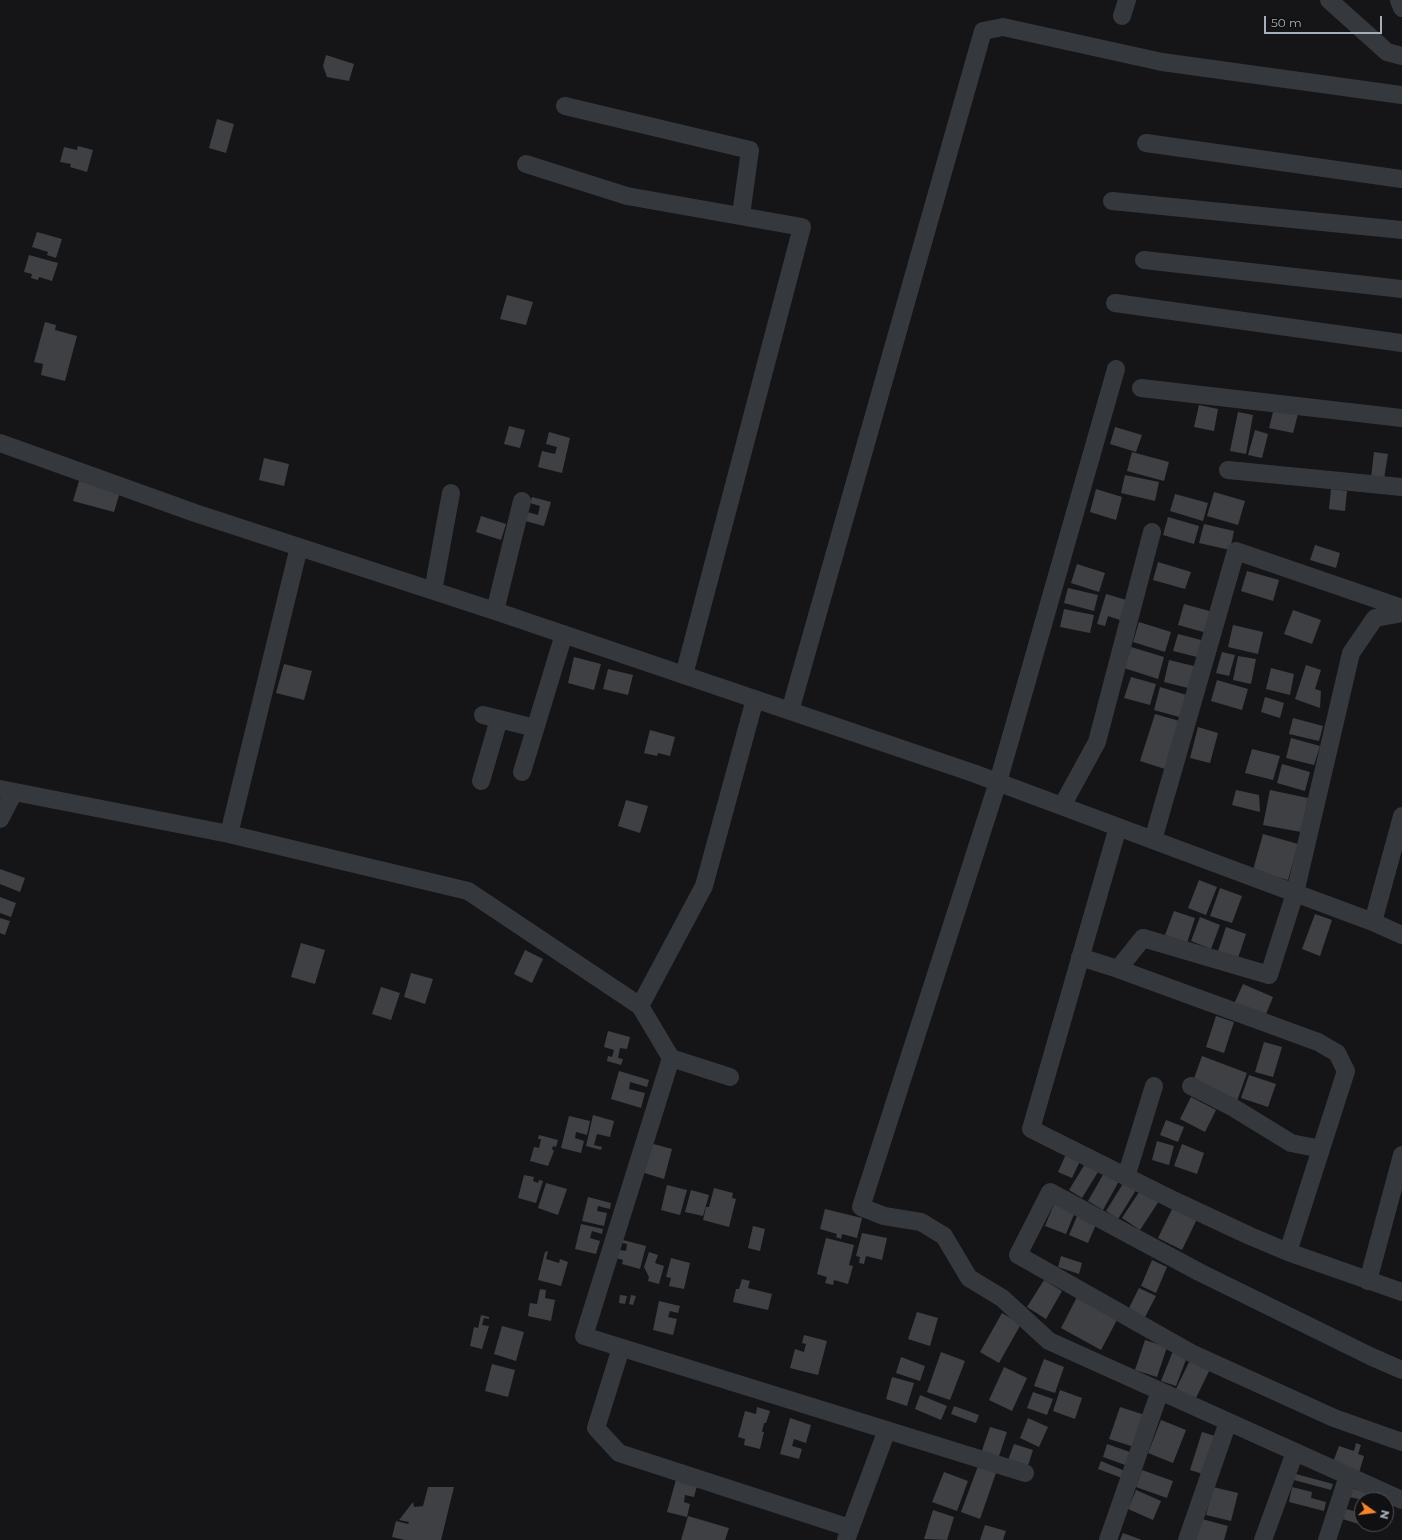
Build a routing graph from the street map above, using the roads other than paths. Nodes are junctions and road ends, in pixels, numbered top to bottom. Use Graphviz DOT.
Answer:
graph roads {
  1 [pos="1329,0"];
  2 [pos="1399,0"];
  3 [pos="1402,8"];
  4 [pos="1402,56"];
  5 [pos="1402,95"];
  6 [pos="565,106"];
  7 [pos="1146,143"];
  8 [pos="526,164"];
  9 [pos="1402,179"];
  10 [pos="1112,201"];
  11 [pos="742,215"];
  12 [pos="1402,230"];
  13 [pos="1144,260"];
  14 [pos="1402,289"];
  15 [pos="1115,303"];
  16 [pos="1402,343"];
  17 [pos="1116,369"];
  18 [pos="1141,388"];
  19 [pos="1402,418"];
  20 [pos="0,443"];
  21 [pos="1228,470"];
  22 [pos="1402,487"];
  23 [pos="452,493"];
  24 [pos="522,501"];
  25 [pos="1152,532"];
  26 [pos="299,547"];
  27 [pos="433,591"];
  28 [pos="1402,608"];
  29 [pos="495,610"];
  30 [pos="1402,613"];
  31 [pos="564,634"];
  32 [pos="684,675"];
  33 [pos="755,699"];
  34 [pos="790,711"];
  35 [pos="535,728"];
  36 [pos="522,772"];
  37 [pos="481,781"];
  38 [pos="998,782"];
  39 [pos="7,790"];
  40 [pos="1062,806"];
  41 [pos="1402,816"];
  42 [pos="0,819"];
  43 [pos="1118,827"];
  44 [pos="229,834"];
  45 [pos="1153,840"];
  46 [pos="1295,893"];
  47 [pos="1373,922"];
  48 [pos="1402,935"];
  49 [pos="1080,957"];
  50 [pos="1118,970"];
  51 [pos="640,1006"];
  52 [pos="671,1058"];
  53 [pos="730,1077"];
  54 [pos="1154,1086"];
  55 [pos="1191,1086"];
  56 [pos="1321,1149"];
  57 [pos="1402,1155"];
  58 [pos="1126,1177"];
  59 [pos="1288,1252"];
  60 [pos="1368,1281"];
  61 [pos="1402,1292"];
  62 [pos="621,1348"];
  63 [pos="1402,1370"];
  64 [pos="1160,1391"];
  65 [pos="1228,1422"];
  66 [pos="887,1430"];
  67 [pos="1402,1442"];
  68 [pos="1295,1452"];
  69 [pos="1025,1473"];
  70 [pos="1348,1476"];
  71 [pos="1402,1500"];
  72 [pos="848,1534"];
  73 [pos="1108,1540"];
  74 [pos="1187,1540"];
  75 [pos="1263,1540"];
  76 [pos="1327,1540"];
  1 -- 4 [label="street"];
  2 -- 3 [label="street"];
  5 -- 34 [label="street"];
  6 -- 11 [label="street"];
  7 -- 9 [label="street"];
  8 -- 11 [label="street"];
  10 -- 12 [label="street"];
  11 -- 32 [label="street"];
  13 -- 14 [label="street"];
  15 -- 16 [label="street"];
  17 -- 38 [label="street"];
  18 -- 19 [label="street"];
  20 -- 26 [label="street"];
  21 -- 22 [label="street"];
  23 -- 27 [label="street"];
  24 -- 29 [label="street"];
  25 -- 40 [label="street"];
  26 -- 27 [label="street"];
  26 -- 44 [label="street"];
  27 -- 29 [label="street"];
  28 -- 45 [label="street"];
  29 -- 31 [label="street"];
  30 -- 46 [label="street"];
  31 -- 32 [label="street"];
  31 -- 35 [label="street"];
  32 -- 33 [label="street"];
  33 -- 34 [label="street"];
  33 -- 51 [label="street"];
  34 -- 38 [label="street"];
  35 -- 36 [label="street"];
  35 -- 37 [label="street"];
  38 -- 40 [label="street"];
  38 -- 64 [label="street"];
  39 -- 42 [label="street"];
  39 -- 44 [label="street"];
  40 -- 43 [label="street"];
  41 -- 47 [label="street"];
  43 -- 45 [label="street"];
  43 -- 49 [label="street"];
  44 -- 51 [label="street"];
  45 -- 46 [label="street"];
  46 -- 47 [label="street"];
  46 -- 50 [label="street"];
  47 -- 48 [label="street"];
  49 -- 50 [label="street"];
  49 -- 58 [label="street"];
  50 -- 56 [label="street"];
  51 -- 52 [label="street"];
  52 -- 53 [label="street"];
  52 -- 62 [label="street"];
  54 -- 58 [label="street"];
  55 -- 56 [label="street"];
  56 -- 59 [label="street"];
  57 -- 60 [label="street"];
  58 -- 59 [label="street"];
  59 -- 60 [label="street"];
  60 -- 61 [label="street"];
  62 -- 66 [label="street"];
  62 -- 72 [label="street"];
  63 -- 67 [label="street"];
  64 -- 65 [label="street"];
  64 -- 73 [label="street"];
  65 -- 68 [label="street"];
  65 -- 74 [label="street"];
  66 -- 69 [label="street"];
  66 -- 72 [label="street"];
  68 -- 70 [label="street"];
  68 -- 75 [label="street"];
  70 -- 71 [label="street"];
  70 -- 76 [label="street"];
}
